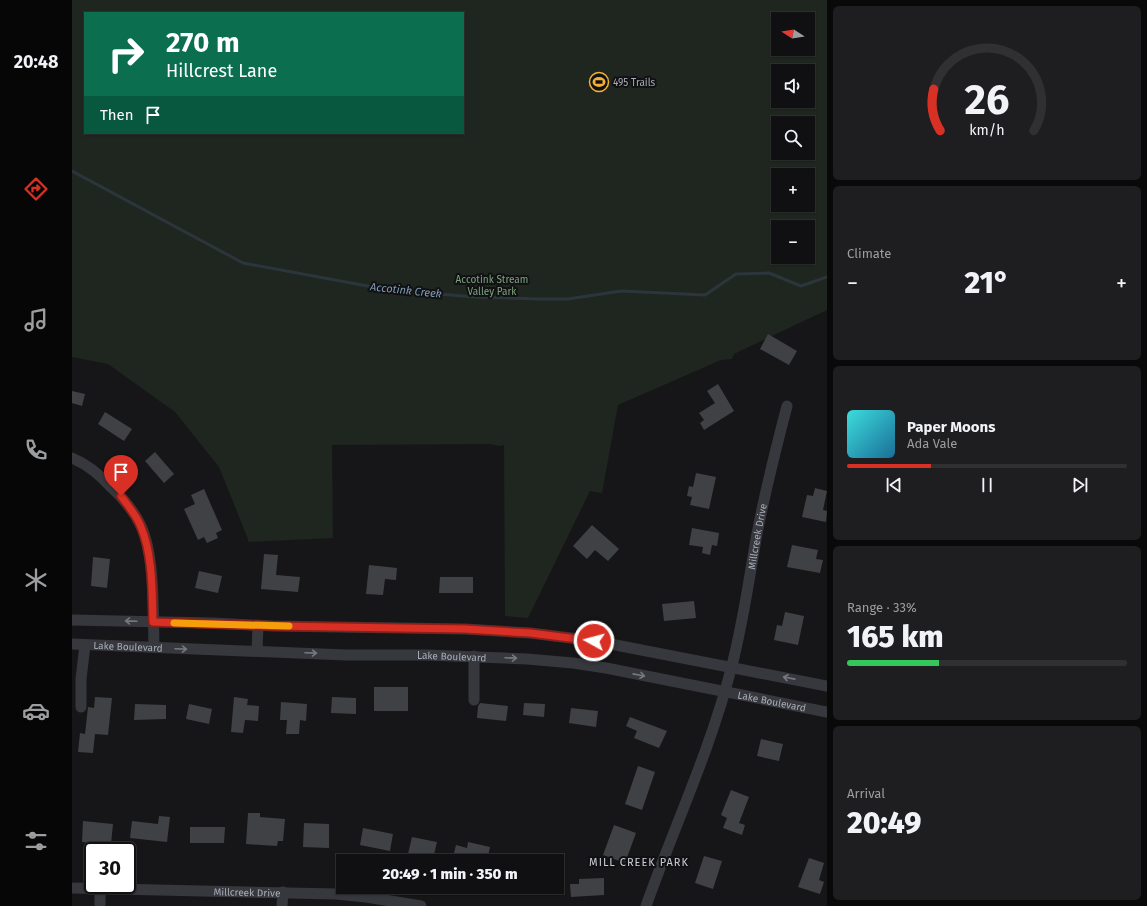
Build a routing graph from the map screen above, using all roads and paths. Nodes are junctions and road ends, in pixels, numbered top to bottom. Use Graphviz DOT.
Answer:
graph roads {
  1 [pos="787,406"];
  2 [pos="72,458"];
  3 [pos="72,620"];
  4 [pos="153,622"];
  5 [pos="258,626"];
  6 [pos="72,644"];
  7 [pos="85,645"];
  8 [pos="154,648"];
  9 [pos="257,651"];
  10 [pos="474,656"];
  11 [pos="731,668"];
  12 [pos="827,686"];
  13 [pos="725,692"];
  14 [pos="474,700"];
  15 [pos="81,707"];
  16 [pos="827,712"];
  17 [pos="72,888"];
  18 [pos="84,888"];
  19 [pos="136,889"];
  20 [pos="283,892"];
  21 [pos="100,894"];
  22 [pos="100,906"];
  23 [pos="282,906"];
  24 [pos="421,906"];
  25 [pos="646,906"];
  1 -- 11 [label="street, Millcreek Drive"];
  2 -- 4 [label="street"];
  4 -- 3 [label="street, one-way"];
  4 -- 5 [label="street"];
  4 -- 8 [label="street"];
  5 -- 9 [label="street"];
  5 -- 11 [label="street"];
  6 -- 7 [label="street, Lake Boulevard"];
  7 -- 8 [label="street, Lake Boulevard"];
  7 -- 15 [label="street"];
  8 -- 9 [label="street, Lake Boulevard, one-way"];
  9 -- 10 [label="street, Lake Boulevard, one-way"];
  10 -- 13 [label="street, Lake Boulevard, one-way"];
  10 -- 14 [label="street"];
  12 -- 11 [label="street, one-way"];
  11 -- 13 [label="street, Millcreek Drive"];
  13 -- 16 [label="street, Lake Boulevard"];
  13 -- 25 [label="street"];
  17 -- 18 [label="street, Millcreek Drive"];
  19 -- 20 [label="street, Millcreek Drive"];
  20 -- 23 [label="street"];
  20 -- 24 [label="street, Millcreek Drive"];
  21 -- 22 [label="street"];
}
